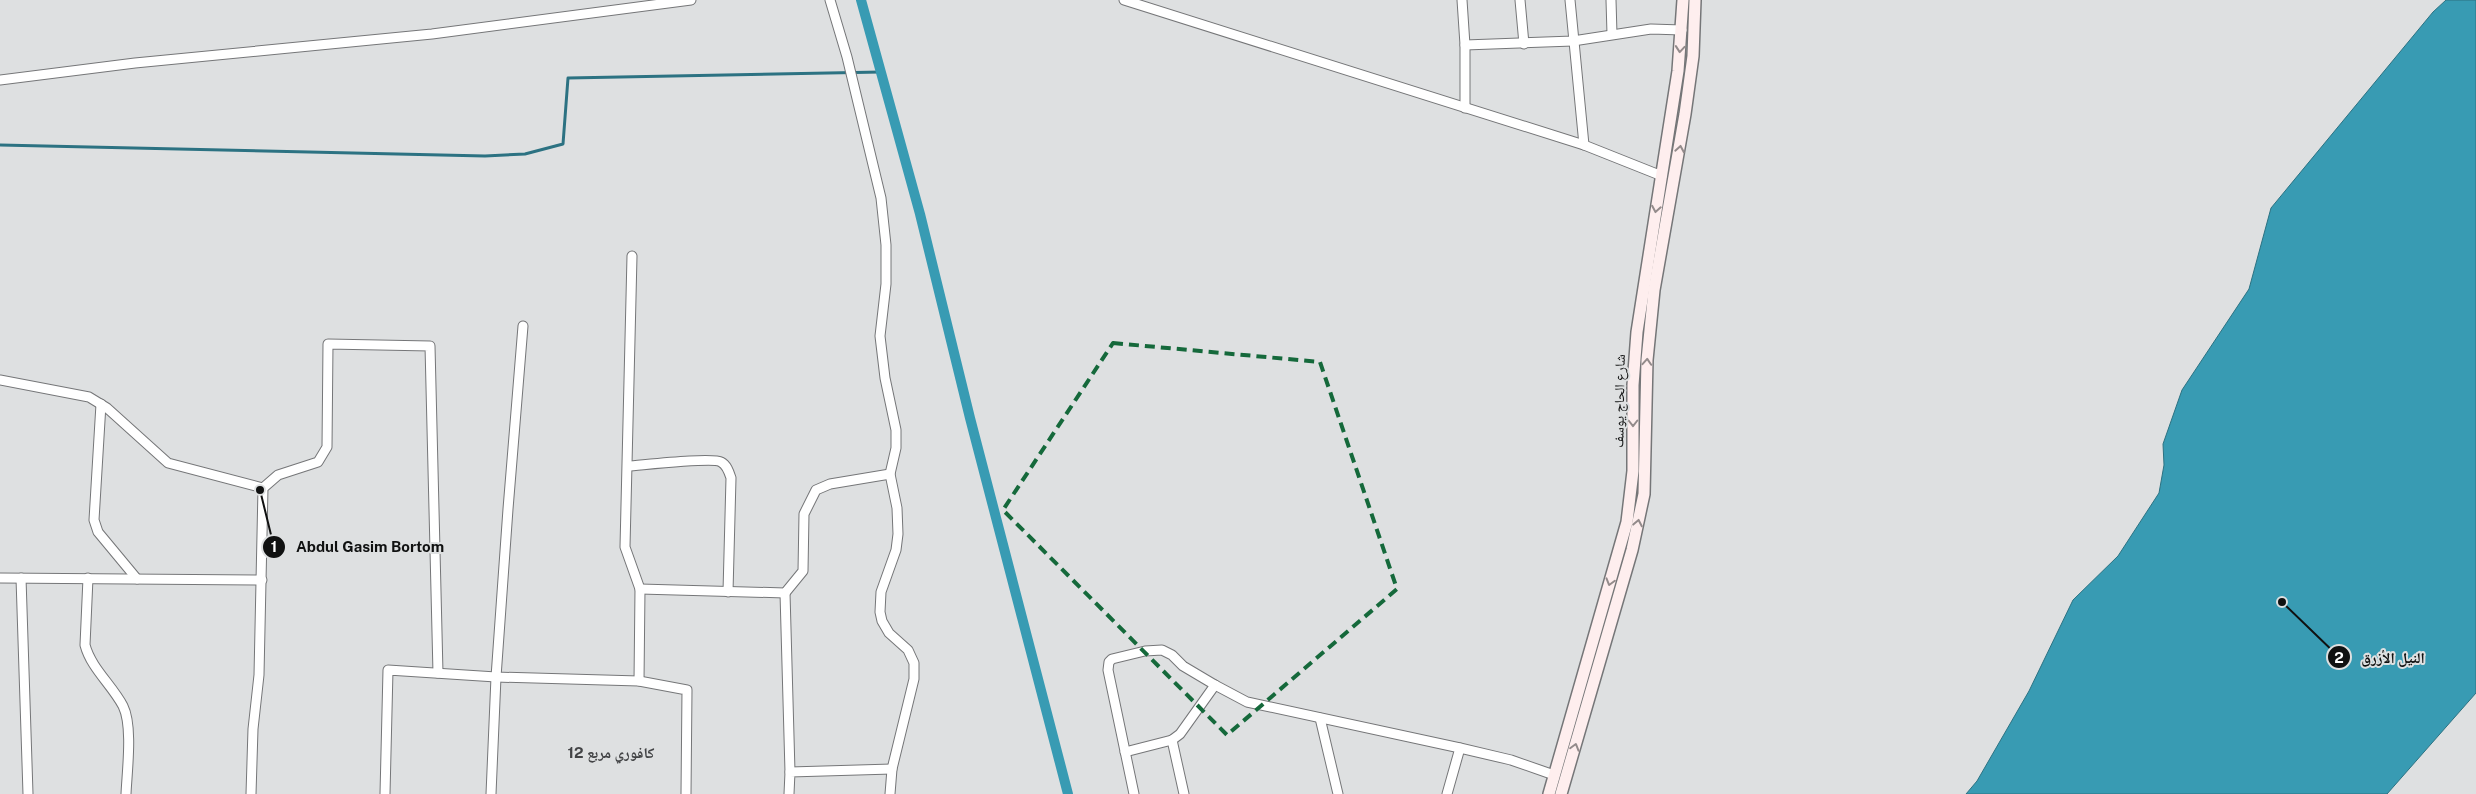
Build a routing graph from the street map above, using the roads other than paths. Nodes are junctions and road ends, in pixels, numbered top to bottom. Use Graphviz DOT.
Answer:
graph roads {
  1 [pos="691,0"];
  2 [pos="830,0"];
  3 [pos="1124,0"];
  4 [pos="1462,0"];
  5 [pos="1520,0"];
  6 [pos="1570,0"];
  7 [pos="1611,0"];
  8 [pos="1683,0"];
  9 [pos="1695,0"];
  10 [pos="1682,30"];
  11 [pos="1612,34"];
  12 [pos="1573,41"];
  13 [pos="1524,44"];
  14 [pos="1465,45"];
  15 [pos="0,80"];
  16 [pos="1464,108"];
  17 [pos="1584,145"];
  18 [pos="1662,176"];
  19 [pos="632,256"];
  20 [pos="523,326"];
  21 [pos="0,380"];
  22 [pos="101,404"];
  23 [pos="628,466"];
  24 [pos="890,474"];
  25 [pos="263,488"];
  26 [pos="0,578"];
  27 [pos="22,578"];
  28 [pos="88,578"];
  29 [pos="137,579"];
  30 [pos="262,580"];
  31 [pos="640,589"];
  32 [pos="728,592"];
  33 [pos="785,593"];
  34 [pos="438,673"];
  35 [pos="496,677"];
  36 [pos="639,681"];
  37 [pos="1214,685"];
  38 [pos="1320,718"];
  39 [pos="1172,740"];
  40 [pos="1460,748"];
  41 [pos="1125,752"];
  42 [pos="892,769"];
  43 [pos="790,772"];
  44 [pos="1554,775"];
  45 [pos="28,794"];
  46 [pos="126,794"];
  47 [pos="251,794"];
  48 [pos="385,794"];
  49 [pos="491,794"];
  50 [pos="686,794"];
  51 [pos="789,794"];
  52 [pos="890,794"];
  53 [pos="1134,794"];
  54 [pos="1184,794"];
  55 [pos="1338,794"];
  56 [pos="1447,794"];
  57 [pos="1549,794"];
  58 [pos="1561,794"];
  1 -- 15 [label="street"];
  2 -- 24 [label="street"];
  3 -- 16 [label="street"];
  4 -- 14 [label="street"];
  5 -- 13 [label="street"];
  6 -- 12 [label="street"];
  7 -- 11 [label="street"];
  8 -- 10 [label="main road, شارع الحاج يوسف"];
  58 -- 9 [label="main road, شارع الحاج يوسف, one-way"];
  10 -- 11 [label="street"];
  10 -- 18 [label="main road, شارع الحاج يوسف, one-way"];
  11 -- 12 [label="street"];
  12 -- 13 [label="street"];
  12 -- 17 [label="street"];
  13 -- 14 [label="street"];
  14 -- 16 [label="street"];
  16 -- 17 [label="street"];
  17 -- 18 [label="street"];
  18 -- 44 [label="main road, شارع الحاج يوسف, one-way"];
  19 -- 23 [label="street"];
  20 -- 35 [label="street"];
  21 -- 22 [label="street"];
  22 -- 25 [label="street"];
  22 -- 29 [label="street"];
  23 -- 31 [label="street"];
  23 -- 32 [label="street"];
  24 -- 33 [label="street"];
  24 -- 42 [label="street"];
  25 -- 30 [label="street"];
  25 -- 34 [label="street"];
  26 -- 27 [label="street"];
  27 -- 28 [label="street"];
  27 -- 45 [label="street"];
  28 -- 29 [label="street"];
  28 -- 46 [label="street"];
  29 -- 30 [label="street"];
  30 -- 47 [label="street"];
  31 -- 32 [label="street"];
  31 -- 36 [label="street"];
  32 -- 33 [label="street"];
  33 -- 43 [label="street"];
  34 -- 35 [label="street"];
  34 -- 48 [label="street"];
  35 -- 36 [label="street"];
  35 -- 49 [label="street"];
  36 -- 50 [label="street"];
  37 -- 38 [label="street"];
  37 -- 39 [label="street"];
  37 -- 41 [label="street"];
  38 -- 40 [label="street"];
  38 -- 55 [label="street"];
  39 -- 41 [label="street"];
  39 -- 54 [label="street"];
  40 -- 44 [label="street"];
  40 -- 56 [label="street"];
  41 -- 53 [label="street"];
  42 -- 43 [label="street"];
  42 -- 52 [label="street"];
  43 -- 51 [label="street"];
  44 -- 57 [label="main road, شارع الحاج يوسف"];
}
